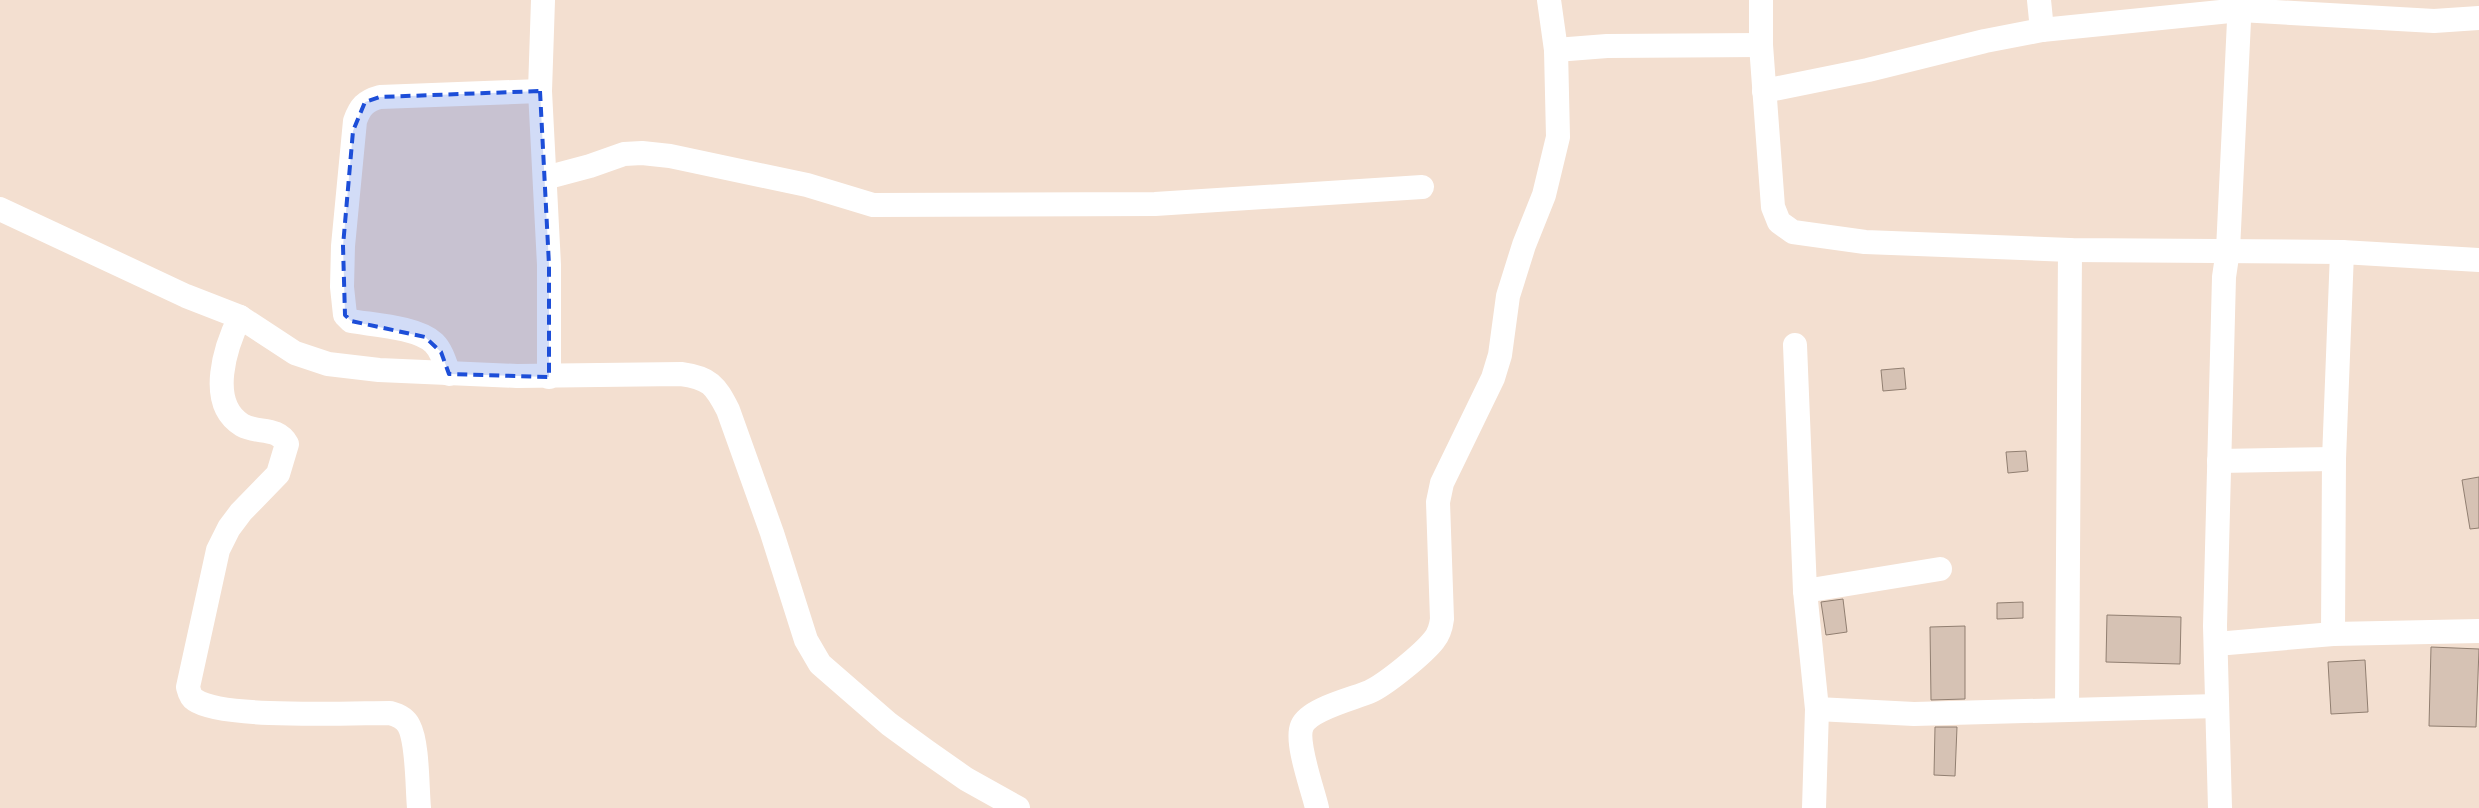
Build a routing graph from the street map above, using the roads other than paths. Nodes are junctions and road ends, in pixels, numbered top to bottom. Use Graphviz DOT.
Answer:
graph roads {
  1 [pos="543,0"];
  2 [pos="1549,0"];
  3 [pos="1761,0"];
  4 [pos="2039,0"];
  5 [pos="2240,5"];
  6 [pos="2479,18"];
  7 [pos="2042,30"];
  8 [pos="1761,45"];
  9 [pos="1556,50"];
  10 [pos="1764,91"];
  11 [pos="540,92"];
  12 [pos="545,178"];
  13 [pos="1422,187"];
  14 [pos="0,209"];
  15 [pos="2070,250"];
  16 [pos="2228,250"];
  17 [pos="2342,252"];
  18 [pos="2479,260"];
  19 [pos="240,317"];
  20 [pos="1794,346"];
  21 [pos="449,374"];
  22 [pos="549,376"];
  23 [pos="2334,459"];
  24 [pos="2219,461"];
  25 [pos="1940,569"];
  26 [pos="1805,591"];
  27 [pos="2479,631"];
  28 [pos="2333,634"];
  29 [pos="2216,644"];
  30 [pos="2217,706"];
  31 [pos="1817,709"];
  32 [pos="2067,709"];
  33 [pos="986,800"];
  34 [pos="419,808"];
  35 [pos="1018,808"];
  36 [pos="1317,808"];
  37 [pos="1814,808"];
  38 [pos="2220,808"];
  1 -- 11 [label="street"];
  2 -- 9 [label="street"];
  3 -- 8 [label="street"];
  4 -- 7 [label="street"];
  5 -- 6 [label="street"];
  5 -- 7 [label="street"];
  5 -- 16 [label="street"];
  7 -- 10 [label="street"];
  8 -- 9 [label="street"];
  8 -- 10 [label="street"];
  9 -- 36 [label="street"];
  10 -- 15 [label="street"];
  11 -- 12 [label="street"];
  11 -- 21 [label="street"];
  12 -- 13 [label="street"];
  12 -- 22 [label="street"];
  14 -- 19 [label="street"];
  15 -- 16 [label="street"];
  15 -- 32 [label="street"];
  16 -- 17 [label="street"];
  16 -- 24 [label="street"];
  17 -- 18 [label="street"];
  17 -- 23 [label="street"];
  19 -- 21 [label="street"];
  19 -- 34 [label="street"];
  20 -- 26 [label="street"];
  21 -- 22 [label="street"];
  22 -- 33 [label="street"];
  23 -- 24 [label="street"];
  23 -- 28 [label="street"];
  24 -- 29 [label="street"];
  25 -- 26 [label="street"];
  26 -- 31 [label="street"];
  27 -- 28 [label="street"];
  28 -- 29 [label="street"];
  29 -- 30 [label="street"];
  30 -- 32 [label="street"];
  30 -- 38 [label="street"];
  31 -- 32 [label="street"];
  31 -- 37 [label="street"];
  33 -- 35 [label="street"];
}
